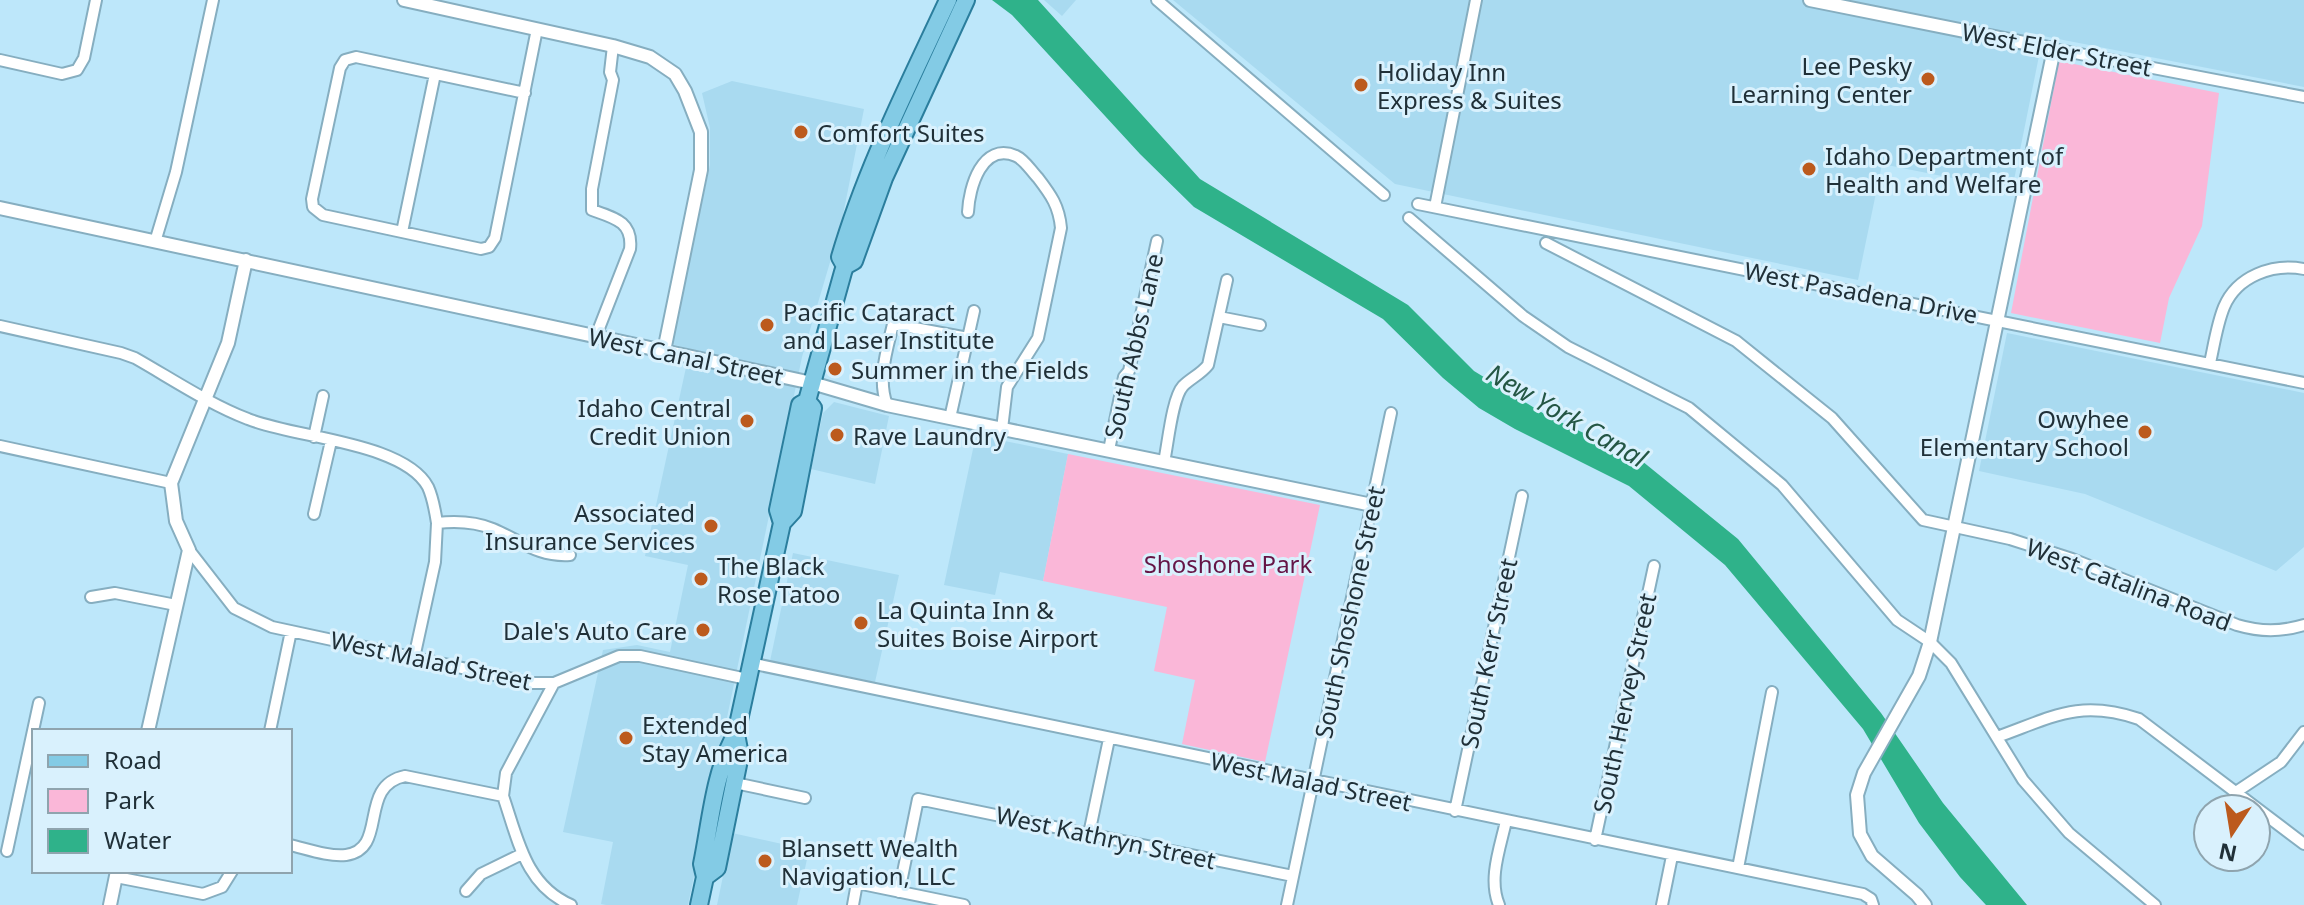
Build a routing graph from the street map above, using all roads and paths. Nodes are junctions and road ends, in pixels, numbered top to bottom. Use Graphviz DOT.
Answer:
graph roads {
  1 [pos="96,0"];
  2 [pos="213,0"];
  3 [pos="404,0"];
  4 [pos="948,0"];
  5 [pos="966,0"];
  6 [pos="1157,0"];
  7 [pos="1476,0"];
  8 [pos="1810,0"];
  9 [pos="537,29"];
  10 [pos="613,46"];
  11 [pos="2054,49"];
  12 [pos="0,60"];
  13 [pos="435,74"];
  14 [pos="525,93"];
  15 [pos="2304,97"];
  16 [pos="1384,195"];
  17 [pos="1418,204"];
  18 [pos="1435,207"];
  19 [pos="0,208"];
  20 [pos="968,212"];
  21 [pos="1409,218"];
  22 [pos="402,232"];
  23 [pos="1157,241"];
  24 [pos="155,242"];
  25 [pos="1546,243"];
  26 [pos="246,260"];
  27 [pos="845,266"];
  28 [pos="2304,269"];
  29 [pos="1227,280"];
  30 [pos="974,311"];
  31 [pos="1219,317"];
  32 [pos="1998,319"];
  33 [pos="1260,325"];
  34 [pos="0,326"];
  35 [pos="596,336"];
  36 [pos="968,338"];
  37 [pos="664,351"];
  38 [pos="2210,363"];
  39 [pos="812,383"];
  40 [pos="2304,383"];
  41 [pos="323,396"];
  42 [pos="206,398"];
  43 [pos="887,405"];
  44 [pos="1391,413"];
  45 [pos="950,418"];
  46 [pos="1002,429"];
  47 [pos="314,437"];
  48 [pos="331,441"];
  49 [pos="0,446"];
  50 [pos="1109,450"];
  51 [pos="1164,462"];
  52 [pos="171,483"];
  53 [pos="1522,496"];
  54 [pos="1372,505"];
  55 [pos="314,514"];
  56 [pos="437,523"];
  57 [pos="1954,528"];
  58 [pos="189,550"];
  59 [pos="570,555"];
  60 [pos="1654,566"];
  61 [pos="91,597"];
  62 [pos="176,605"];
  63 [pos="2304,625"];
  64 [pos="291,631"];
  65 [pos="1930,642"];
  66 [pos="414,658"];
  67 [pos="749,671"];
  68 [pos="554,683"];
  69 [pos="1772,692"];
  70 [pos="39,703"];
  71 [pos="35,729"];
  72 [pos="148,729"];
  73 [pos="270,729"];
  74 [pos="2304,732"];
  75 [pos="736,734"];
  76 [pos="1997,737"];
  77 [pos="1109,739"];
  78 [pos="32,745"];
  79 [pos="1313,782"];
  80 [pos="735,783"];
  81 [pos="2236,792"];
  82 [pos="503,796"];
  83 [pos="805,798"];
  84 [pos="1455,811"];
  85 [pos="1506,821"];
  86 [pos="1089,834"];
  87 [pos="1595,840"];
  88 [pos="2304,844"];
  89 [pos="292,845"];
  90 [pos="7,851"];
  91 [pos="522,854"];
  92 [pos="1672,856"];
  93 [pos="1738,868"];
  94 [pos="231,873"];
  95 [pos="117,874"];
  96 [pos="1293,876"];
  97 [pos="705,877"];
  98 [pos="466,891"];
  99 [pos="899,892"];
  100 [pos="1872,902"];
  101 [pos="110,905"];
  102 [pos="571,905"];
  103 [pos="699,905"];
  104 [pos="853,905"];
  105 [pos="964,905"];
  106 [pos="1287,905"];
  107 [pos="1499,905"];
  108 [pos="1662,905"];
  109 [pos="1925,905"];
  110 [pos="2155,905"];
  1 -- 12 [label="street"];
  2 -- 24 [label="street"];
  3 -- 9 [label="street"];
  4 -- 27 [label="main road"];
  5 -- 27 [label="main road"];
  6 -- 16 [label="street"];
  7 -- 18 [label="street"];
  8 -- 11 [label="street, West Elder Street"];
  9 -- 10 [label="street"];
  9 -- 14 [label="street"];
  10 -- 35 [label="street"];
  10 -- 37 [label="street"];
  11 -- 15 [label="street, West Elder Street"];
  11 -- 32 [label="street"];
  13 -- 14 [label="street"];
  13 -- 22 [label="street"];
  13 -- 22 [label="street"];
  14 -- 22 [label="street"];
  17 -- 18 [label="street, West Pasadena Drive"];
  18 -- 32 [label="street, West Pasadena Drive"];
  19 -- 24 [label="street, West Canal Street"];
  20 -- 46 [label="street"];
  21 -- 65 [label="street"];
  23 -- 50 [label="street, South Abbs Lane"];
  24 -- 26 [label="street, West Canal Street"];
  25 -- 57 [label="street, West Catalina Road"];
  26 -- 35 [label="street, West Canal Street"];
  26 -- 42 [label="street"];
  27 -- 39 [label="main road"];
  28 -- 38 [label="street"];
  29 -- 31 [label="street"];
  30 -- 36 [label="street"];
  31 -- 33 [label="street"];
  31 -- 51 [label="street"];
  32 -- 38 [label="street, West Pasadena Drive"];
  32 -- 57 [label="street"];
  34 -- 42 [label="street"];
  35 -- 37 [label="street, West Canal Street"];
  36 -- 43 [label="street"];
  36 -- 45 [label="street"];
  37 -- 39 [label="street, West Canal Street"];
  38 -- 40 [label="street, West Pasadena Drive"];
  39 -- 43 [label="street, West Canal Street"];
  39 -- 67 [label="main road"];
  41 -- 47 [label="street"];
  42 -- 47 [label="street"];
  42 -- 52 [label="street"];
  43 -- 45 [label="street, West Canal Street"];
  44 -- 54 [label="street, South Shoshone Street"];
  45 -- 46 [label="street, West Canal Street"];
  46 -- 50 [label="street, West Canal Street"];
  47 -- 48 [label="street"];
  48 -- 55 [label="street"];
  48 -- 56 [label="street"];
  49 -- 52 [label="street"];
  50 -- 51 [label="street, West Canal Street"];
  51 -- 54 [label="street, West Canal Street"];
  52 -- 58 [label="street"];
  53 -- 84 [label="street, South Kerr Street"];
  54 -- 79 [label="street, South Shoshone Street"];
  56 -- 59 [label="street"];
  56 -- 66 [label="street"];
  57 -- 63 [label="street, West Catalina Road"];
  57 -- 65 [label="street"];
  58 -- 62 [label="street"];
  58 -- 64 [label="street, West Malad Street"];
  60 -- 87 [label="street, South Hervey Street"];
  61 -- 62 [label="street"];
  62 -- 72 [label="street"];
  64 -- 66 [label="street, West Malad Street"];
  64 -- 73 [label="street"];
  65 -- 76 [label="street"];
  65 -- 109 [label="street"];
  66 -- 68 [label="street, West Malad Street"];
  67 -- 68 [label="street, West Malad Street"];
  67 -- 75 [label="main road"];
  67 -- 77 [label="street, West Malad Street"];
  68 -- 82 [label="street"];
  69 -- 93 [label="street"];
  70 -- 71 [label="street"];
  74 -- 81 [label="street"];
  75 -- 80 [label="main road"];
  75 -- 97 [label="main road"];
  76 -- 81 [label="street"];
  76 -- 110 [label="street"];
  77 -- 79 [label="street, West Malad Street"];
  77 -- 86 [label="street"];
  78 -- 90 [label="street"];
  79 -- 84 [label="street, West Malad Street"];
  79 -- 96 [label="street, South Shoshone Street"];
  80 -- 83 [label="street"];
  80 -- 97 [label="main road"];
  81 -- 88 [label="street"];
  82 -- 89 [label="street"];
  82 -- 91 [label="street"];
  84 -- 85 [label="street, West Malad Street"];
  85 -- 87 [label="street, West Malad Street"];
  85 -- 107 [label="street"];
  86 -- 96 [label="street, West Kathryn Street"];
  86 -- 99 [label="street, West Kathryn Street"];
  87 -- 92 [label="street, West Malad Street"];
  91 -- 98 [label="street"];
  91 -- 102 [label="street"];
  92 -- 93 [label="street, West Malad Street"];
  92 -- 108 [label="street"];
  93 -- 100 [label="street, West Malad Street"];
  94 -- 95 [label="street"];
  95 -- 101 [label="street"];
  96 -- 106 [label="street, South Shoshone Street"];
  97 -- 103 [label="main road"];
  99 -- 104 [label="street"];
  99 -- 105 [label="street"];
}
